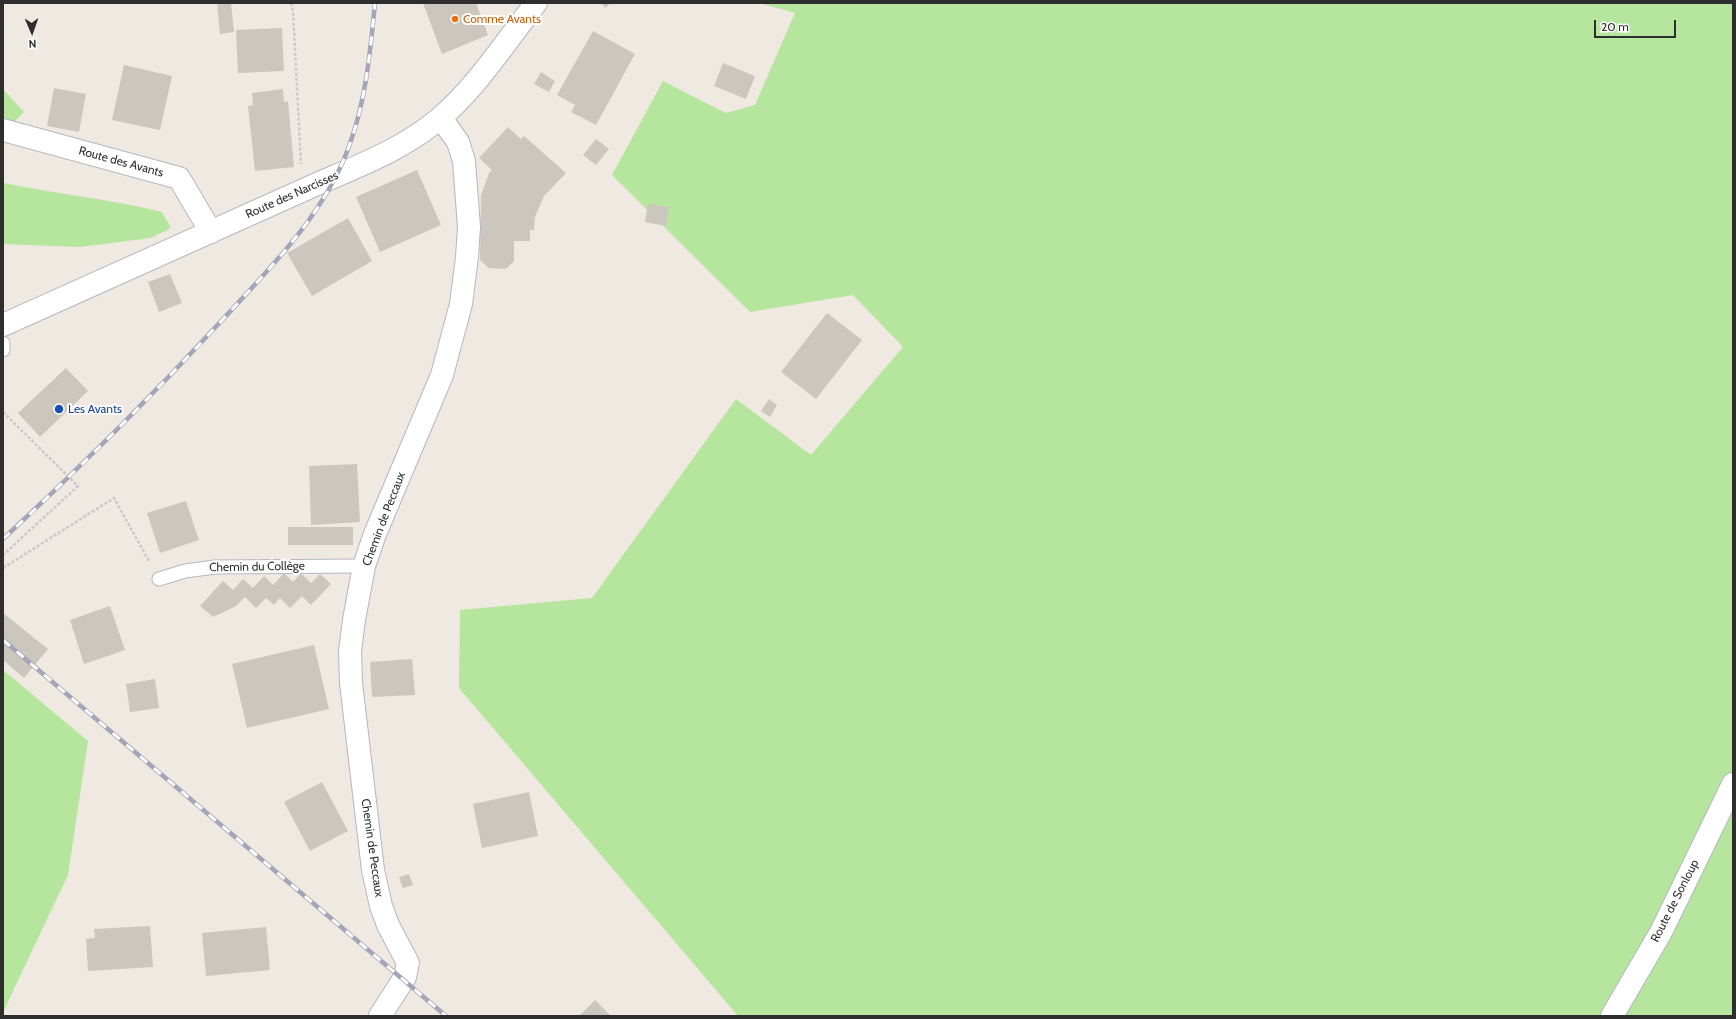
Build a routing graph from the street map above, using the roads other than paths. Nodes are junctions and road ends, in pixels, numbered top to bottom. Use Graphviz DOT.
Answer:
graph roads {
  1 [pos="536,3"];
  2 [pos="440,118"];
  3 [pos="3,130"];
  4 [pos="211,232"];
  5 [pos="3,325"];
  6 [pos="3,343"];
  7 [pos="3,350"];
  8 [pos="364,566"];
  9 [pos="159,579"];
  10 [pos="1733,784"];
  11 [pos="380,1016"];
  12 [pos="1612,1016"];
  1 -- 2 [label="street, Route des Narcisses"];
  2 -- 4 [label="street, Route des Narcisses"];
  2 -- 8 [label="street, Chemin de Peccaux"];
  3 -- 4 [label="street, Route des Avants"];
  4 -- 5 [label="street, Route des Narcisses"];
  6 -- 7 [label="lane"];
  8 -- 9 [label="lane, Chemin du Collège"];
  8 -- 11 [label="street, Chemin de Peccaux"];
  10 -- 12 [label="street, Route de Sonloup"];
}
